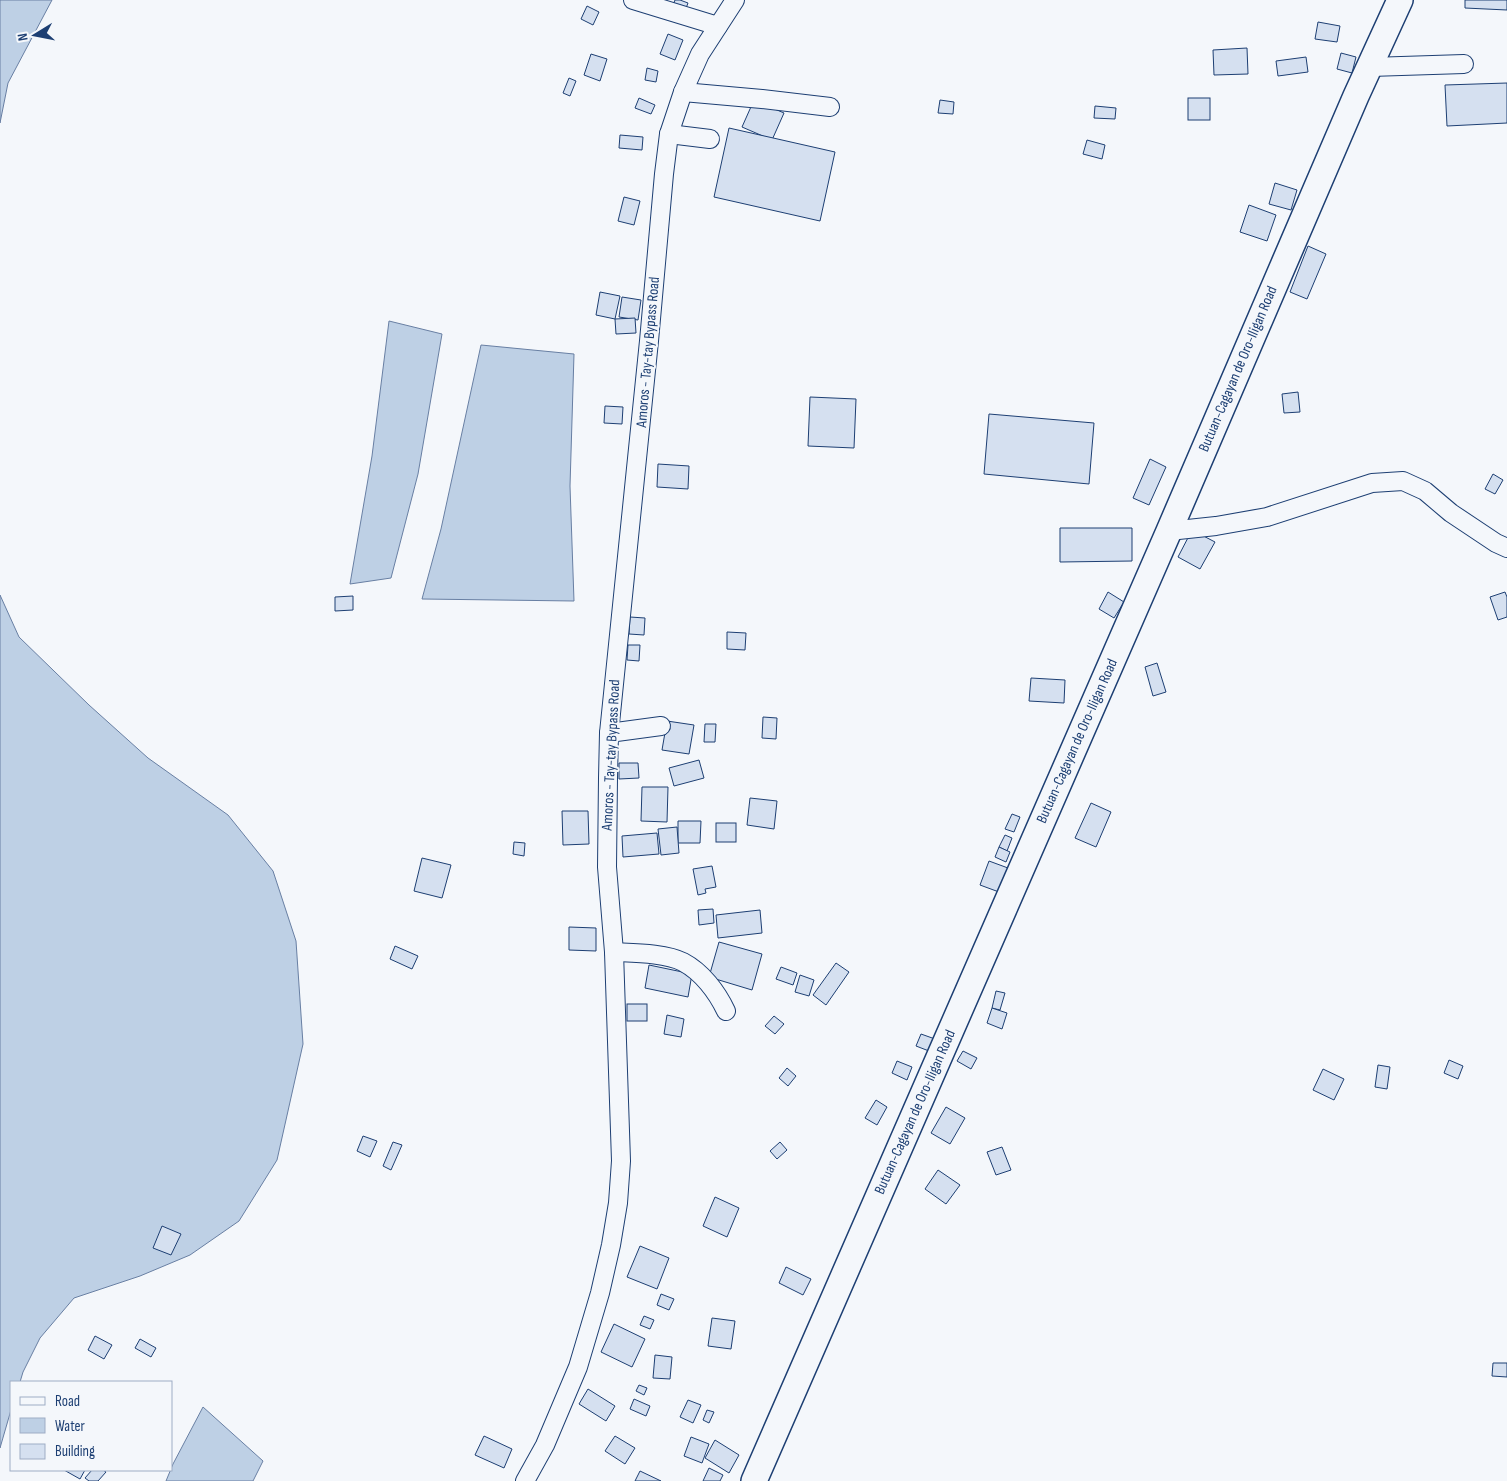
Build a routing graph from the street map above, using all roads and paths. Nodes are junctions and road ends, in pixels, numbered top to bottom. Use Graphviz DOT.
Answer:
graph roads {
  1 [pos="633,0"];
  2 [pos="734,0"];
  3 [pos="1400,0"];
  4 [pos="718,26"];
  5 [pos="1464,64"];
  6 [pos="1370,67"];
  7 [pos="683,92"];
  8 [pos="830,107"];
  9 [pos="669,134"];
  10 [pos="710,139"];
  11 [pos="1169,530"];
  12 [pos="1507,548"];
  13 [pos="661,726"];
  14 [pos="609,732"];
  15 [pos="614,952"];
  16 [pos="726,1011"];
  17 [pos="525,1481"];
  18 [pos="754,1481"];
  1 -- 4 [label="street"];
  2 -- 4 [label="street, Amoros - Tay-tay Bypass Road"];
  3 -- 6 [label="highway, Butuan-Cagayan de Oro-Iligan Road"];
  4 -- 7 [label="street, Amoros - Tay-tay Bypass Road"];
  5 -- 6 [label="street"];
  6 -- 11 [label="highway, Butuan-Cagayan de Oro-Iligan Road"];
  7 -- 8 [label="street"];
  7 -- 9 [label="street, Amoros - Tay-tay Bypass Road"];
  9 -- 10 [label="street"];
  9 -- 14 [label="street, Amoros - Tay-tay Bypass Road"];
  11 -- 12 [label="street"];
  11 -- 18 [label="highway, Butuan-Cagayan de Oro-Iligan Road"];
  13 -- 14 [label="street"];
  14 -- 15 [label="street, Amoros - Tay-tay Bypass Road"];
  15 -- 16 [label="street"];
  15 -- 17 [label="street, Amoros - Tay-tay Bypass Road"];
}
